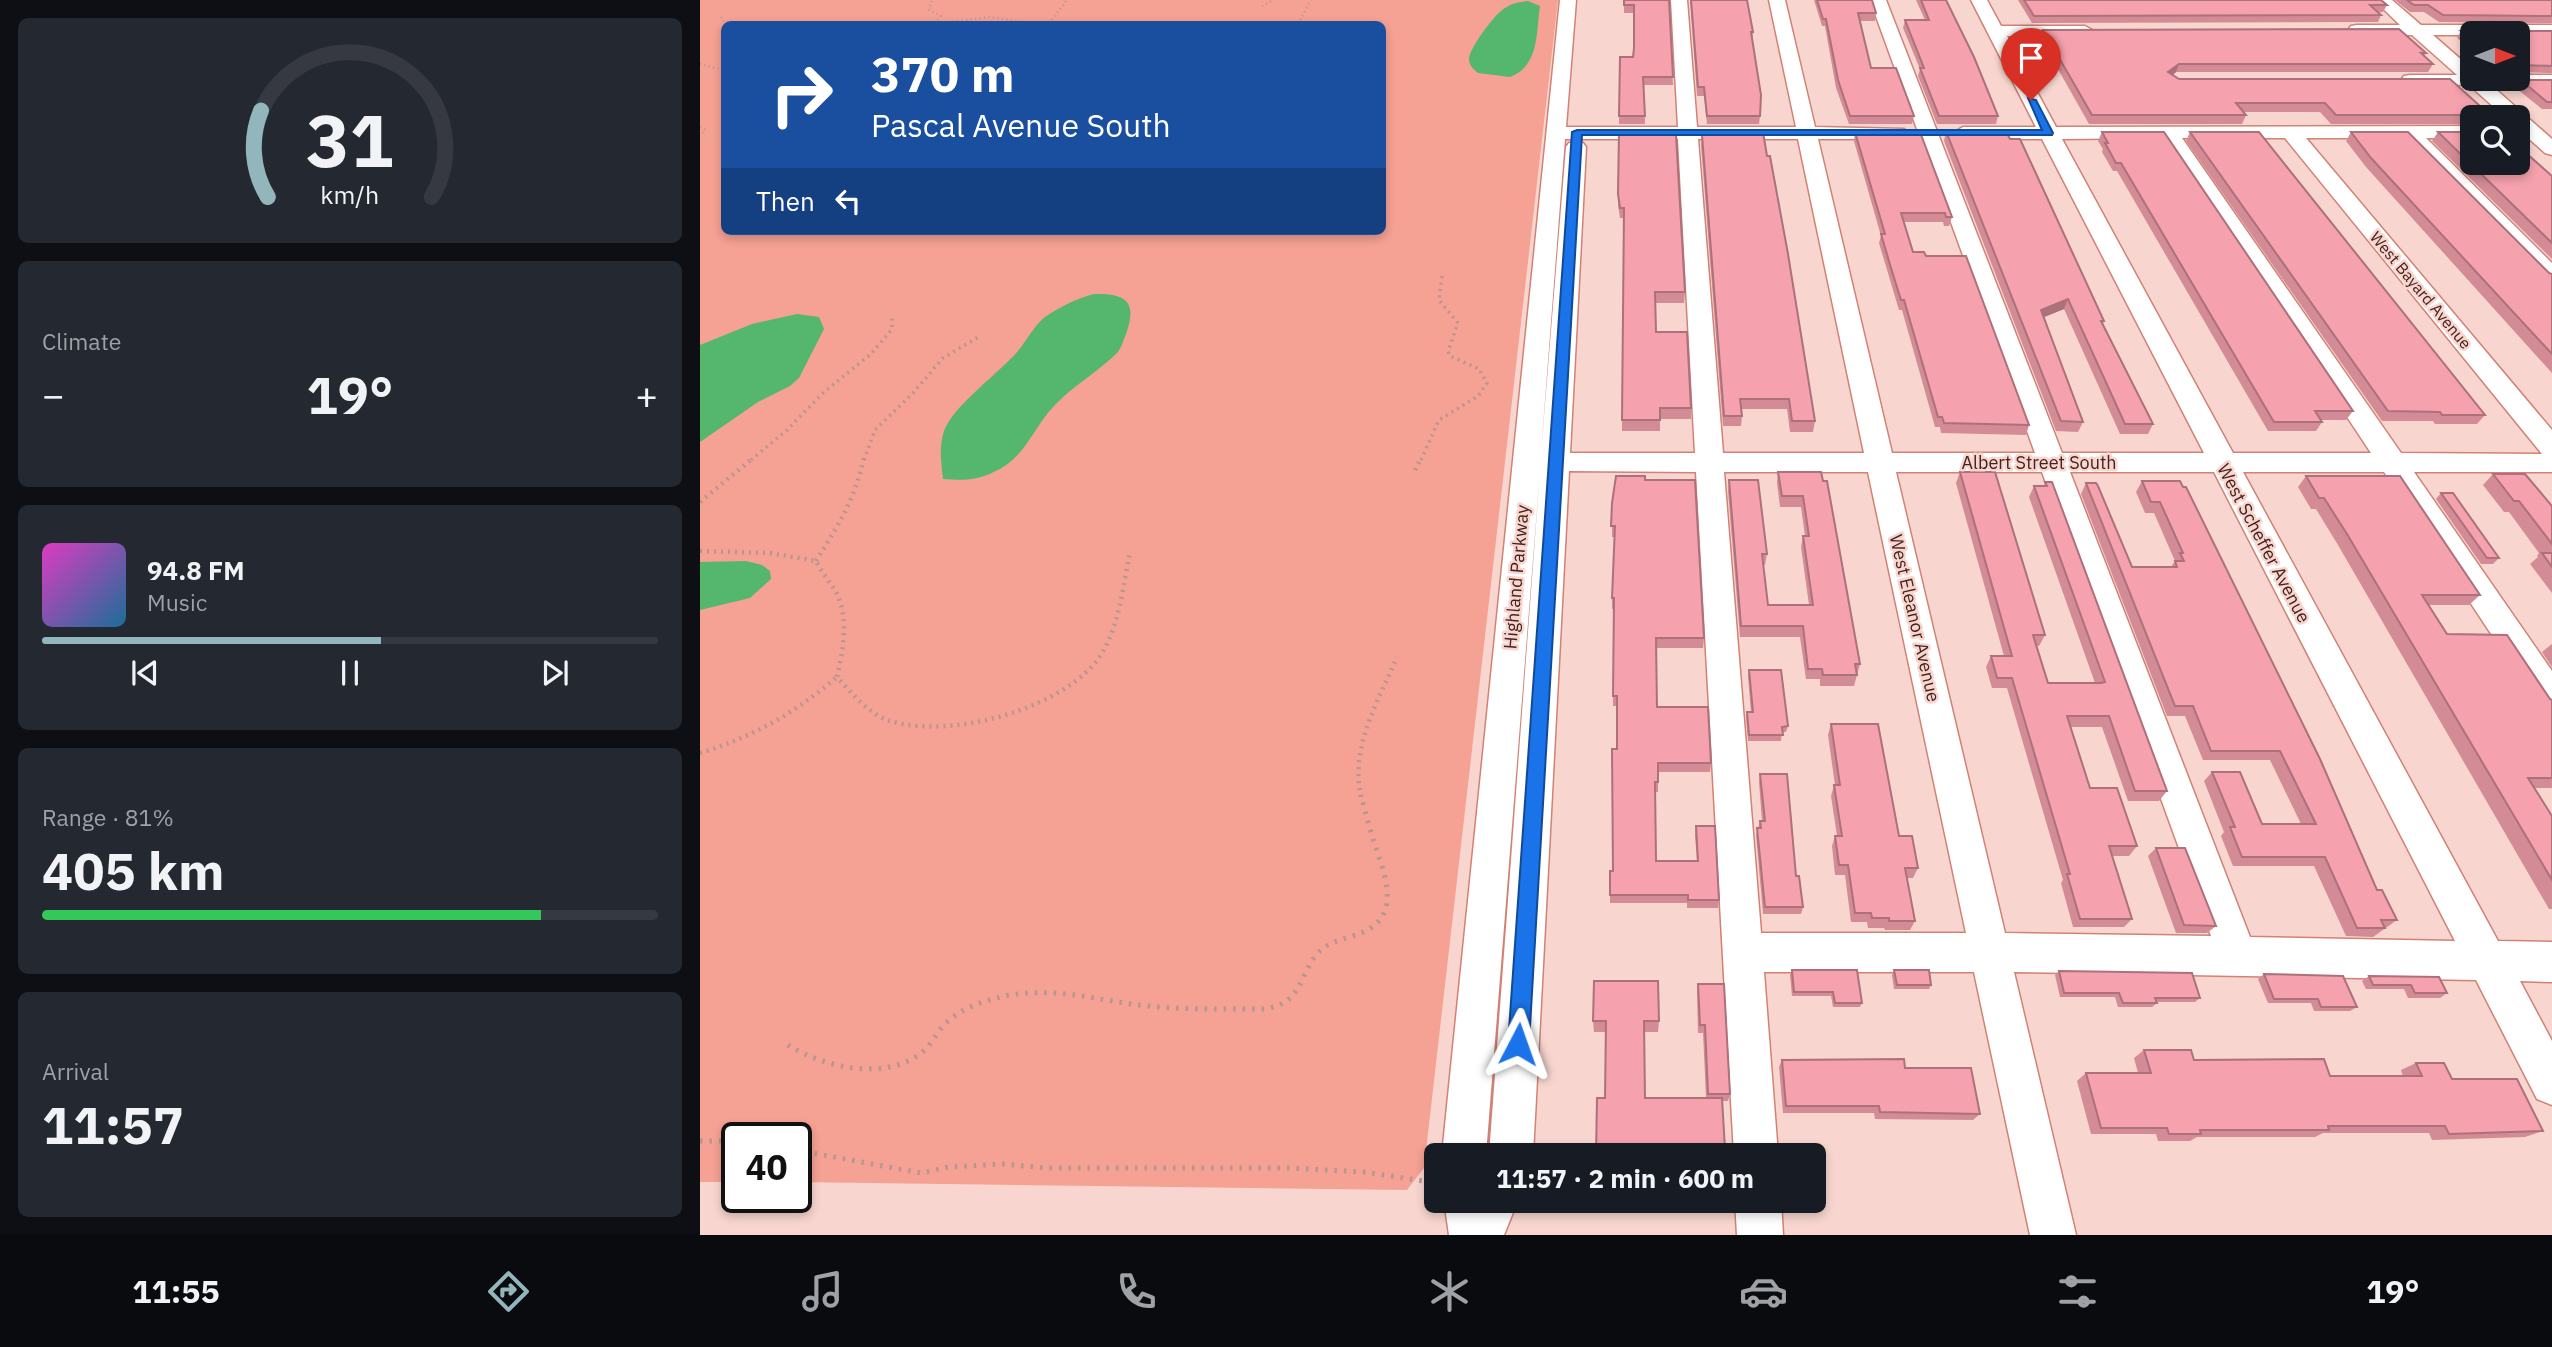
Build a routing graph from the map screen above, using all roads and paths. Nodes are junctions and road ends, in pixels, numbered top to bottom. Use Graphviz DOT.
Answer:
graph roads {
  1 [pos="1067,0"];
  2 [pos="1273,0"];
  3 [pos="1311,0"];
  4 [pos="1568,0"];
  5 [pos="1586,0"];
  6 [pos="1679,0"];
  7 [pos="1777,0"];
  8 [pos="1878,0"];
  9 [pos="1979,0"];
  10 [pos="2382,0"];
  11 [pos="932,1"];
  12 [pos="1262,6"];
  13 [pos="720,18"];
  14 [pos="724,21"];
  15 [pos="937,21"];
  16 [pos="959,21"];
  17 [pos="1017,21"];
  18 [pos="1051,21"];
  19 [pos="1300,21"];
  20 [pos="1995,30"];
  21 [pos="2102,30"];
  22 [pos="2334,30"];
  23 [pos="2417,30"];
  24 [pos="2552,30"];
  25 [pos="700,64"];
  26 [pos="2460,68"];
  27 [pos="721,69"];
  28 [pos="2385,80"];
  29 [pos="2460,80"];
  30 [pos="2530,80"];
  31 [pos="2552,80"];
  32 [pos="2486,91"];
  33 [pos="2502,105"];
  34 [pos="700,127"];
  35 [pos="2530,130"];
  36 [pos="2460,132"];
  37 [pos="1567,133"];
  38 [pos="1686,133"];
  39 [pos="1807,133"];
  40 [pos="1928,133"];
  41 [pos="2048,133"];
  42 [pos="2168,133"];
  43 [pos="2291,133"];
  44 [pos="2410,133"];
  45 [pos="700,135"];
  46 [pos="2552,149"];
  47 [pos="1442,276"];
  48 [pos="2552,276"];
  49 [pos="892,316"];
  50 [pos="980,337"];
  51 [pos="2552,448"];
  52 [pos="1526,462"];
  53 [pos="1558,462"];
  54 [pos="1709,462"];
  55 [pos="1880,462"];
  56 [pos="2050,462"];
  57 [pos="2221,462"];
  58 [pos="2393,463"];
  59 [pos="2552,463"];
  60 [pos="1415,470"];
  61 [pos="700,502"];
  62 [pos="700,551"];
  63 [pos="1130,553"];
  64 [pos="816,561"];
  65 [pos="1397,657"];
  66 [pos="836,677"];
  67 [pos="2552,698"];
  68 [pos="700,753"];
  69 [pos="1991,952"];
  70 [pos="1744,954"];
  71 [pos="2238,957"];
  72 [pos="2487,962"];
  73 [pos="2552,962"];
  74 [pos="788,1045"];
  75 [pos="2552,1084"];
  76 [pos="700,1141"];
  77 [pos="721,1141"];
  78 [pos="1465,1143"];
  79 [pos="1512,1143"];
  80 [pos="1755,1143"];
  81 [pos="812,1153"];
  82 [pos="1424,1181"];
  83 [pos="1469,1213"];
  84 [pos="1490,1213"];
  85 [pos="1759,1213"];
  86 [pos="1472,1235"];
  87 [pos="1481,1235"];
  88 [pos="1760,1235"];
  89 [pos="2053,1235"];
  1 -- 18 [label="path"];
  2 -- 12 [label="path"];
  3 -- 19 [label="path"];
  4 -- 37 [label="street, Highland Parkway"];
  5 -- 37 [label="street, Highland Parkway"];
  6 -- 38 [label="street"];
  7 -- 39 [label="street, West Eleanor Avenue"];
  8 -- 40 [label="street"];
  9 -- 20 [label="street, West Scheffer Avenue"];
  10 -- 23 [label="street"];
  11 -- 15 [label="path"];
  13 -- 14 [label="path"];
  16 -- 17 [label="path"];
  20 -- 21 [label="street"];
  20 -- 41 [label="street, West Scheffer Avenue"];
  22 -- 23 [label="street"];
  23 -- 24 [label="street"];
  23 -- 26 [label="street"];
  25 -- 27 [label="path"];
  28 -- 29 [label="street"];
  30 -- 31 [label="street"];
  32 -- 33 [label="street"];
  34 -- 45 [label="path"];
  35 -- 46 [label="street"];
  36 -- 44 [label="street"];
  37 -- 38 [label="street"];
  37 -- 52 [label="street, Highland Parkway"];
  37 -- 53 [label="street, Highland Parkway"];
  38 -- 39 [label="street"];
  38 -- 54 [label="street"];
  39 -- 40 [label="street"];
  39 -- 55 [label="street, West Eleanor Avenue"];
  40 -- 41 [label="street"];
  40 -- 56 [label="street"];
  41 -- 42 [label="street"];
  41 -- 57 [label="street, West Scheffer Avenue"];
  42 -- 43 [label="street"];
  42 -- 58 [label="street"];
  43 -- 44 [label="street"];
  43 -- 51 [label="street, West Bayard Avenue"];
  44 -- 48 [label="street"];
  47 -- 60 [label="path"];
  49 -- 61 [label="path"];
  50 -- 64 [label="path"];
  52 -- 53 [label="street, Albert Street South"];
  52 -- 78 [label="street, Highland Parkway"];
  53 -- 54 [label="street, Albert Street South"];
  53 -- 79 [label="street, Highland Parkway"];
  54 -- 55 [label="street, Albert Street South"];
  54 -- 70 [label="street"];
  55 -- 56 [label="street, Albert Street South"];
  55 -- 69 [label="street, West Eleanor Avenue"];
  56 -- 57 [label="street, Albert Street South"];
  56 -- 71 [label="street"];
  57 -- 58 [label="street, Albert Street South"];
  57 -- 72 [label="street, West Scheffer Avenue"];
  58 -- 59 [label="street, Albert Street South"];
  58 -- 67 [label="street"];
  62 -- 64 [label="path"];
  63 -- 66 [label="path"];
  64 -- 66 [label="path"];
  65 -- 74 [label="path"];
  66 -- 68 [label="path"];
  69 -- 70 [label="street"];
  69 -- 71 [label="street"];
  69 -- 89 [label="street, West Eleanor Avenue"];
  70 -- 80 [label="street"];
  71 -- 72 [label="street"];
  72 -- 73 [label="street"];
  72 -- 75 [label="street, West Scheffer Avenue"];
  76 -- 77 [label="path"];
  81 -- 82 [label="path"];
  83 -- 86 [label="street"];
  84 -- 87 [label="street"];
  85 -- 88 [label="street"];
}
